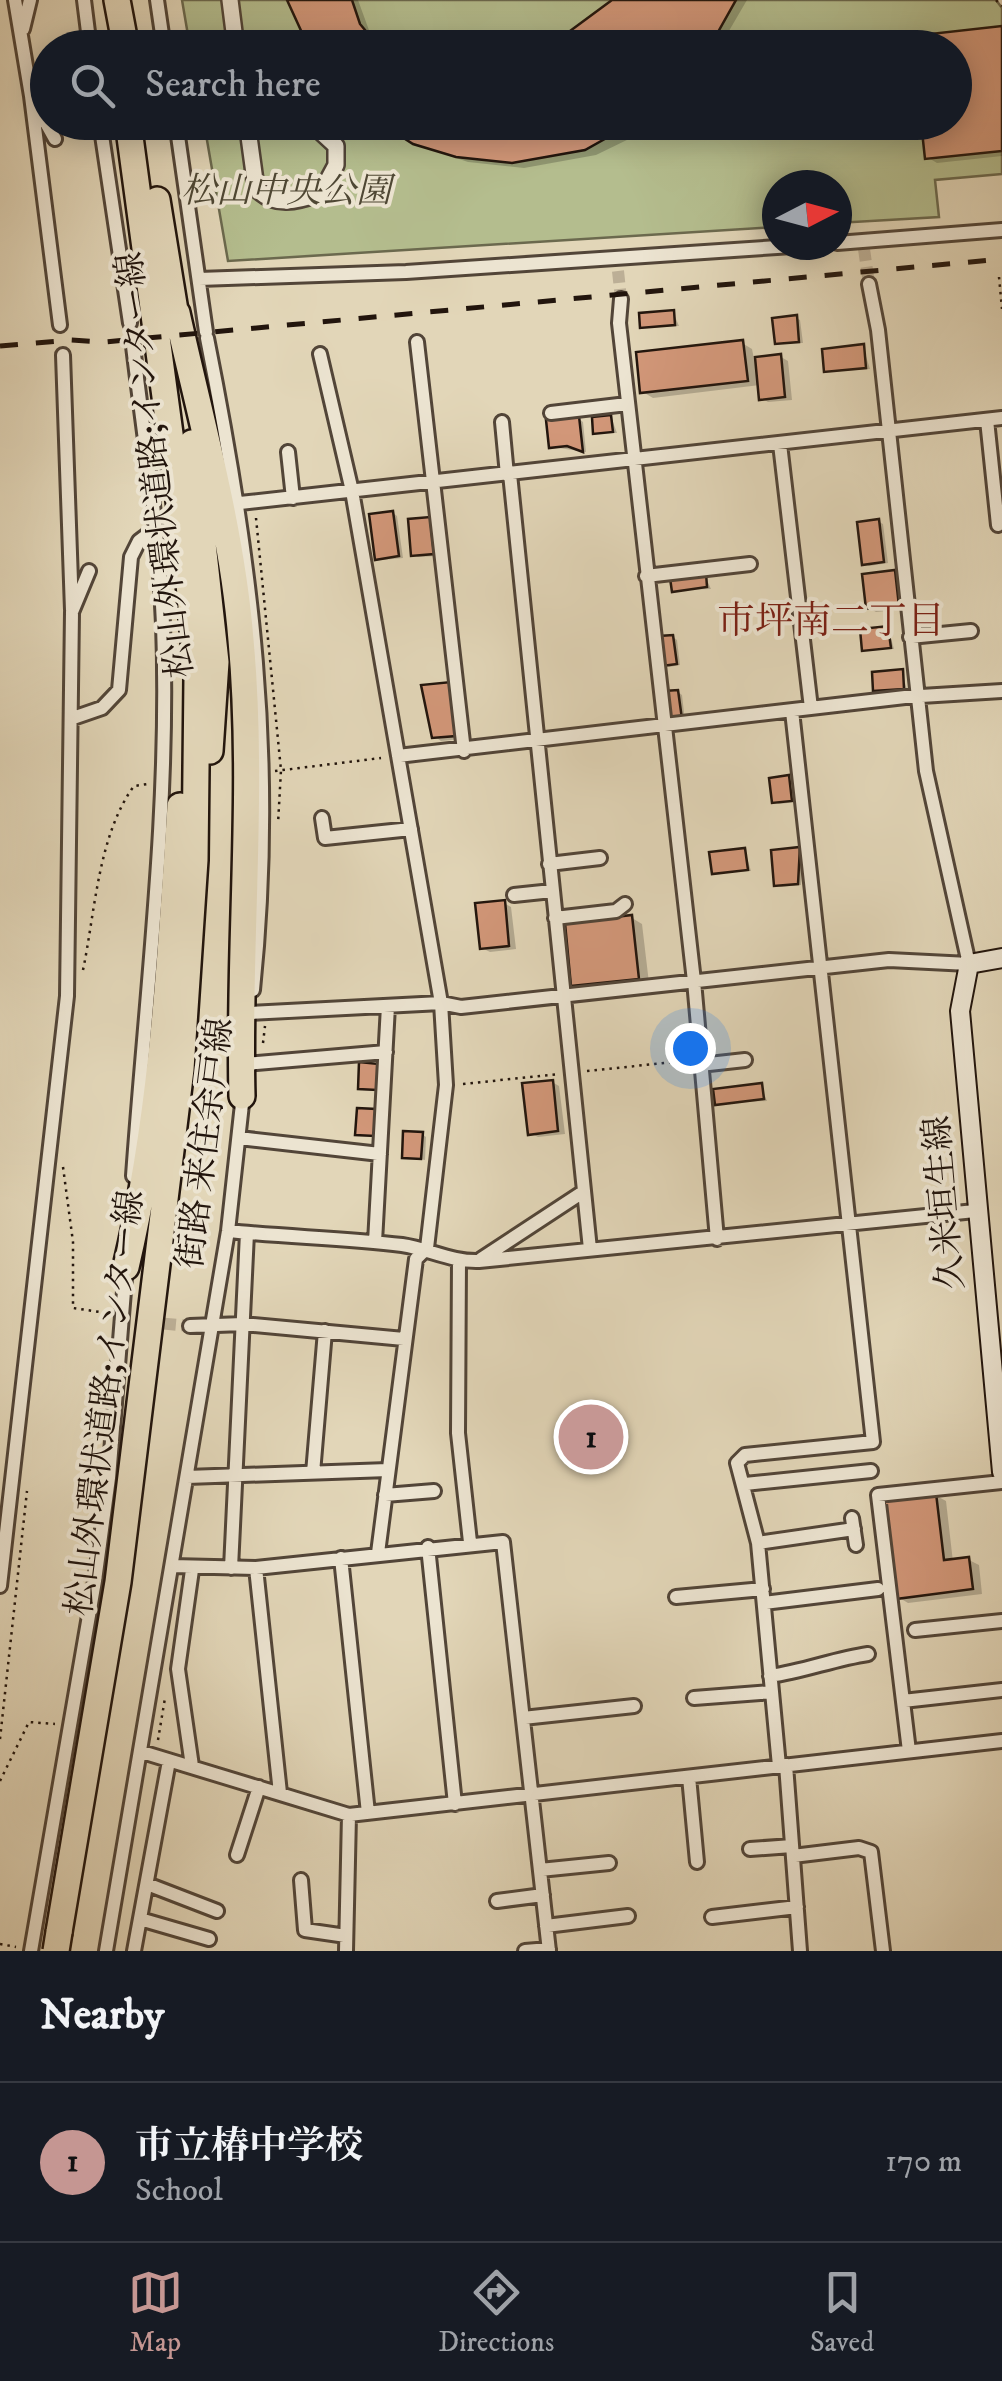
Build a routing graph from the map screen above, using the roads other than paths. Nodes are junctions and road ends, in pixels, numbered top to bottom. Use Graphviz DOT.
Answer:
graph roads {
  1 [pos="15,0"];
  2 [pos="30,0"];
  3 [pos="84,0"];
  4 [pos="113,0"];
  5 [pos="158,0"];
  6 [pos="230,0"];
  7 [pos="88,30"];
  8 [pos="115,30"];
  9 [pos="121,30"];
  10 [pos="162,30"];
  11 [pos="234,30"];
  12 [pos="21,36"];
  13 [pos="30,90"];
  14 [pos="37,140"];
  15 [pos="103,140"];
  16 [pos="131,140"];
  17 [pos="145,140"];
  18 [pos="179,140"];
  19 [pos="249,140"];
  20 [pos="330,140"];
  21 [pos="1002,230"];
  22 [pos="852,243"];
  23 [pos="762,250"];
  24 [pos="199,278"];
  25 [pos="869,284"];
  26 [pos="621,300"];
  27 [pos="176,313"];
  28 [pos="130,324"];
  29 [pos="60,325"];
  30 [pos="417,342"];
  31 [pos="133,346"];
  32 [pos="320,354"];
  33 [pos="64,355"];
  34 [pos="628,404"];
  35 [pos="551,413"];
  36 [pos="1002,418"];
  37 [pos="987,420"];
  38 [pos="502,422"];
  39 [pos="890,431"];
  40 [pos="173,443"];
  41 [pos="780,444"];
  42 [pos="288,452"];
  43 [pos="634,460"];
  44 [pos="508,475"];
  45 [pos="433,482"];
  46 [pos="352,491"];
  47 [pos="293,498"];
  48 [pos="240,504"];
  49 [pos="998,525"];
  50 [pos="155,529"];
  51 [pos="750,564"];
  52 [pos="88,571"];
  53 [pos="646,576"];
  54 [pos="72,612"];
  55 [pos="972,631"];
  56 [pos="910,637"];
  57 [pos="1002,690"];
  58 [pos="917,698"];
  59 [pos="810,708"];
  60 [pos="792,711"];
  61 [pos="72,718"];
  62 [pos="663,726"];
  63 [pos="535,741"];
  64 [pos="464,751"];
  65 [pos="398,756"];
  66 [pos="322,818"];
  67 [pos="410,829"];
  68 [pos="600,858"];
  69 [pos="195,860"];
  70 [pos="549,864"];
  71 [pos="552,891"];
  72 [pos="514,895"];
  73 [pos="625,904"];
  74 [pos="554,918"];
  75 [pos="1002,958"];
  76 [pos="968,964"];
  77 [pos="820,968"];
  78 [pos="694,982"];
  79 [pos="562,996"];
  80 [pos="442,1003"];
  81 [pos="388,1006"];
  82 [pos="251,1014"];
  83 [pos="386,1052"];
  84 [pos="745,1060"];
  85 [pos="246,1064"];
  86 [pos="700,1065"];
  87 [pos="242,1096"];
  88 [pos="239,1138"];
  89 [pos="380,1154"];
  90 [pos="583,1192"];
  91 [pos="975,1210"];
  92 [pos="846,1224"];
  93 [pos="228,1231"];
  94 [pos="246,1233"];
  95 [pos="717,1238"];
  96 [pos="375,1242"];
  97 [pos="427,1248"];
  98 [pos="590,1249"];
  99 [pos="479,1261"];
  100 [pos="460,1262"];
  101 [pos="126,1267"];
  102 [pos="993,1298"];
  103 [pos="122,1320"];
  104 [pos="138,1321"];
  105 [pos="244,1324"];
  106 [pos="190,1326"];
  107 [pos="209,1328"];
  108 [pos="325,1331"];
  109 [pos="404,1339"];
  110 [pos="996,1358"];
  111 [pos="1000,1432"];
  112 [pos="388,1470"];
  113 [pos="871,1470"];
  114 [pos="1002,1472"];
  115 [pos="313,1473"];
  116 [pos="236,1477"];
  117 [pos="187,1478"];
  118 [pos="1002,1482"];
  119 [pos="745,1484"];
  120 [pos="434,1491"];
  121 [pos="385,1495"];
  122 [pos="470,1542"];
  123 [pos="758,1542"];
  124 [pos="856,1545"];
  125 [pos="428,1547"];
  126 [pos="378,1553"];
  127 [pos="342,1558"];
  128 [pos="172,1566"];
  129 [pos="231,1568"];
  130 [pos="256,1568"];
  131 [pos="192,1570"];
  132 [pos="0,1586"];
  133 [pos="763,1588"];
  134 [pos="878,1589"];
  135 [pos="676,1597"];
  136 [pos="764,1604"];
  137 [pos="1002,1621"];
  138 [pos="915,1630"];
  139 [pos="868,1654"];
  140 [pos="770,1676"];
  141 [pos="1002,1690"];
  142 [pos="772,1692"];
  143 [pos="694,1698"];
  144 [pos="903,1701"];
  145 [pos="634,1706"];
  146 [pos="523,1718"];
  147 [pos="1002,1740"];
  148 [pos="909,1751"];
  149 [pos="142,1752"];
  150 [pos="170,1761"];
  151 [pos="192,1766"];
  152 [pos="783,1766"];
  153 [pos="689,1777"];
  154 [pos="258,1787"];
  155 [pos="280,1793"];
  156 [pos="532,1797"];
  157 [pos="455,1804"];
  158 [pos="368,1814"];
  159 [pos="349,1816"];
  160 [pos="750,1849"];
  161 [pos="793,1851"];
  162 [pos="238,1855"];
  163 [pos="610,1862"];
  164 [pos="697,1862"];
  165 [pos="540,1870"];
  166 [pos="300,1880"];
  167 [pos="147,1884"];
  168 [pos="543,1896"];
  169 [pos="497,1901"];
  170 [pos="797,1907"];
  171 [pos="217,1911"];
  172 [pos="628,1916"];
  173 [pos="712,1918"];
  174 [pos="140,1919"];
  175 [pos="546,1926"];
  176 [pos="346,1936"];
  177 [pos="209,1940"];
  178 [pos="57,1941"];
  179 [pos="549,1950"];
  180 [pos="31,1951"];
  181 [pos="106,1951"];
  182 [pos="134,1951"];
  183 [pos="346,1951"];
  184 [pos="525,1951"];
  185 [pos="800,1951"];
  186 [pos="883,1951"];
  1 -- 12 [label="street"];
  2 -- 12 [label="street"];
  3 -- 7 [label="street"];
  4 -- 8 [label="highway"];
  4 -- 9 [label="highway"];
  5 -- 10 [label="street"];
  6 -- 11 [label="street"];
  12 -- 13 [label="street"];
  14 -- 29 [label="street"];
  15 -- 28 [label="street"];
  16 -- 40 [label="highway, 松山外環状道路;インター線"];
  17 -- 27 [label="highway, 松山外環状道路;インター線"];
  18 -- 24 [label="street, 街路 来住余戸線"];
  19 -- 20 [label="street"];
  21 -- 22 [label="street"];
  23 -- 24 [label="street"];
  24 -- 48 [label="street, 街路 来住余戸線"];
  25 -- 39 [label="street"];
  26 -- 34 [label="street"];
  27 -- 69 [label="highway, 松山外環状道路;インター線"];
  27 -- 87 [label="highway"];
  30 -- 45 [label="street"];
  31 -- 50 [label="street, 街路 来住余戸線"];
  32 -- 46 [label="street"];
  33 -- 54 [label="street"];
  34 -- 35 [label="street"];
  34 -- 43 [label="street"];
  36 -- 37 [label="street"];
  37 -- 39 [label="street"];
  37 -- 49 [label="street"];
  38 -- 44 [label="street"];
  39 -- 41 [label="street"];
  39 -- 56 [label="street"];
  40 -- 69 [label="highway, 松山外環状道路;インター線"];
  40 -- 101 [label="highway"];
  41 -- 43 [label="street"];
  41 -- 59 [label="street"];
  42 -- 47 [label="street"];
  43 -- 44 [label="street"];
  43 -- 53 [label="street"];
  44 -- 45 [label="street"];
  44 -- 63 [label="street"];
  45 -- 46 [label="street"];
  45 -- 64 [label="street"];
  46 -- 47 [label="street"];
  46 -- 65 [label="street"];
  47 -- 48 [label="street"];
  48 -- 82 [label="street, 街路 来住余戸線"];
  50 -- 61 [label="street"];
  50 -- 101 [label="street, 街路 来住余戸線"];
  51 -- 53 [label="street"];
  52 -- 54 [label="street"];
  53 -- 62 [label="street"];
  54 -- 61 [label="street"];
  55 -- 56 [label="street"];
  56 -- 58 [label="street"];
  57 -- 58 [label="street"];
  58 -- 59 [label="street"];
  58 -- 76 [label="street"];
  59 -- 60 [label="street"];
  60 -- 62 [label="street"];
  60 -- 77 [label="street"];
  61 -- 132 [label="street"];
  62 -- 63 [label="street"];
  62 -- 78 [label="street"];
  63 -- 64 [label="street"];
  63 -- 70 [label="street"];
  64 -- 65 [label="street"];
  65 -- 67 [label="street"];
  66 -- 67 [label="street"];
  67 -- 80 [label="street"];
  68 -- 70 [label="street"];
  69 -- 178 [label="highway, 松山外環状道路;インター線"];
  70 -- 71 [label="street"];
  71 -- 72 [label="street"];
  71 -- 74 [label="street"];
  73 -- 74 [label="street"];
  74 -- 79 [label="street"];
  75 -- 76 [label="main road"];
  76 -- 77 [label="street"];
  76 -- 91 [label="main road, 久米垣生線"];
  77 -- 78 [label="street"];
  77 -- 92 [label="street"];
  78 -- 79 [label="street"];
  78 -- 86 [label="street"];
  79 -- 80 [label="street"];
  79 -- 90 [label="street"];
  80 -- 81 [label="street"];
  80 -- 97 [label="street"];
  81 -- 82 [label="street"];
  81 -- 83 [label="street"];
  82 -- 85 [label="street, 街路 来住余戸線"];
  83 -- 85 [label="street"];
  83 -- 89 [label="street"];
  84 -- 86 [label="street"];
  85 -- 87 [label="street, 街路 来住余戸線"];
  86 -- 95 [label="street"];
  87 -- 88 [label="street, 街路 来住余戸線"];
  88 -- 89 [label="street"];
  88 -- 93 [label="street, 街路 来住余戸線"];
  89 -- 96 [label="street"];
  90 -- 98 [label="street"];
  90 -- 99 [label="street"];
  91 -- 92 [label="street"];
  91 -- 102 [label="main road, 久米垣生線"];
  92 -- 95 [label="street"];
  92 -- 119 [label="street"];
  93 -- 94 [label="street"];
  93 -- 107 [label="street, 街路 来住余戸線"];
  94 -- 96 [label="street"];
  94 -- 105 [label="street"];
  95 -- 98 [label="street"];
  96 -- 97 [label="street"];
  97 -- 100 [label="street"];
  97 -- 109 [label="street"];
  98 -- 99 [label="street"];
  99 -- 100 [label="street"];
  100 -- 122 [label="street"];
  101 -- 103 [label="street, 街路 来住余戸線"];
  102 -- 110 [label="main road, 久米垣生線"];
  103 -- 104 [label="street"];
  103 -- 180 [label="street, 街路 来住余戸線"];
  105 -- 107 [label="street"];
  105 -- 108 [label="street"];
  105 -- 116 [label="street"];
  106 -- 107 [label="street"];
  107 -- 117 [label="street, 街路 来住余戸線"];
  108 -- 109 [label="street"];
  108 -- 115 [label="street"];
  109 -- 112 [label="street"];
  110 -- 111 [label="main road, 久米垣生線"];
  111 -- 114 [label="main road, 久米垣生線"];
  112 -- 115 [label="street"];
  112 -- 121 [label="street"];
  113 -- 119 [label="street"];
  115 -- 116 [label="street"];
  116 -- 117 [label="street"];
  116 -- 129 [label="street"];
  117 -- 128 [label="street, 街路 来住余戸線"];
  118 -- 144 [label="street"];
  119 -- 123 [label="street"];
  120 -- 121 [label="street"];
  121 -- 126 [label="street"];
  122 -- 125 [label="street"];
  122 -- 146 [label="street"];
  123 -- 124 [label="street"];
  123 -- 133 [label="street"];
  125 -- 126 [label="street"];
  125 -- 157 [label="street"];
  126 -- 127 [label="street"];
  127 -- 130 [label="street"];
  127 -- 158 [label="street"];
  128 -- 131 [label="street"];
  128 -- 149 [label="street, 街路 来住余戸線"];
  129 -- 130 [label="street"];
  129 -- 131 [label="street"];
  130 -- 155 [label="street"];
  131 -- 151 [label="street"];
  133 -- 135 [label="street"];
  133 -- 136 [label="street"];
  134 -- 136 [label="street"];
  136 -- 140 [label="street"];
  137 -- 138 [label="street"];
  139 -- 140 [label="street"];
  140 -- 142 [label="street"];
  141 -- 144 [label="street"];
  142 -- 143 [label="street"];
  142 -- 152 [label="street"];
  144 -- 148 [label="street"];
  145 -- 146 [label="street"];
  146 -- 156 [label="street"];
  147 -- 148 [label="street"];
  148 -- 152 [label="street"];
  149 -- 150 [label="street"];
  149 -- 181 [label="street, 街路 来住余戸線"];
  150 -- 151 [label="street"];
  150 -- 167 [label="street"];
  151 -- 154 [label="street"];
  152 -- 153 [label="street"];
  152 -- 161 [label="street"];
  153 -- 156 [label="street"];
  153 -- 164 [label="street"];
  154 -- 155 [label="street"];
  154 -- 162 [label="street"];
  155 -- 159 [label="street"];
  156 -- 157 [label="street"];
  156 -- 165 [label="street"];
  157 -- 158 [label="street"];
  158 -- 159 [label="street"];
  159 -- 176 [label="street"];
  160 -- 161 [label="street"];
  161 -- 170 [label="street"];
  161 -- 186 [label="street"];
  163 -- 165 [label="street"];
  165 -- 168 [label="street"];
  166 -- 176 [label="street"];
  167 -- 171 [label="street"];
  167 -- 174 [label="street"];
  168 -- 169 [label="street"];
  168 -- 175 [label="street"];
  170 -- 173 [label="street"];
  170 -- 185 [label="street"];
  172 -- 175 [label="street"];
  174 -- 177 [label="street"];
  174 -- 182 [label="street"];
  175 -- 179 [label="street"];
  176 -- 183 [label="street"];
  179 -- 184 [label="street"];
}
